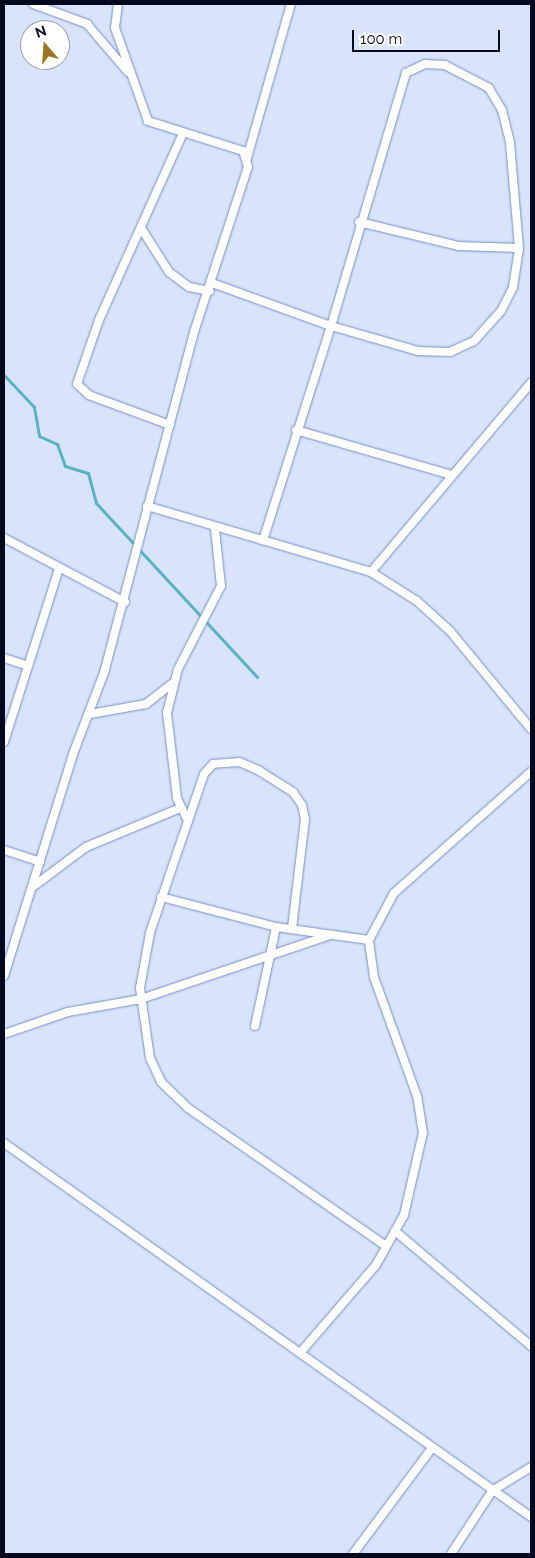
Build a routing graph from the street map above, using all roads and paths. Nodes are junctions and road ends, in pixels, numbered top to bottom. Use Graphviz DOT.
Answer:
graph roads {
  1 [pos="34,4"];
  2 [pos="118,4"];
  3 [pos="291,4"];
  4 [pos="130,76"];
  5 [pos="182,135"];
  6 [pos="247,158"];
  7 [pos="359,222"];
  8 [pos="141,228"];
  9 [pos="519,248"];
  10 [pos="212,283"];
  11 [pos="210,291"];
  12 [pos="331,326"];
  13 [pos="531,383"];
  14 [pos="170,425"];
  15 [pos="296,430"];
  16 [pos="452,475"];
  17 [pos="147,506"];
  18 [pos="215,529"];
  19 [pos="4,538"];
  20 [pos="263,541"];
  21 [pos="59,568"];
  22 [pos="371,572"];
  23 [pos="125,602"];
  24 [pos="4,658"];
  25 [pos="26,665"];
  26 [pos="172,684"];
  27 [pos="90,714"];
  28 [pos="531,730"];
  29 [pos="4,742"];
  30 [pos="531,772"];
  31 [pos="180,808"];
  32 [pos="188,821"];
  33 [pos="4,850"];
  34 [pos="40,862"];
  35 [pos="34,886"];
  36 [pos="161,897"];
  37 [pos="276,927"];
  38 [pos="292,928"];
  39 [pos="330,935"];
  40 [pos="370,940"];
  41 [pos="270,956"];
  42 [pos="4,976"];
  43 [pos="141,999"];
  44 [pos="255,1026"];
  45 [pos="4,1034"];
  46 [pos="4,1143"];
  47 [pos="395,1231"];
  48 [pos="386,1246"];
  49 [pos="531,1346"];
  50 [pos="300,1353"];
  51 [pos="432,1448"];
  52 [pos="531,1467"];
  53 [pos="528,1475"];
  54 [pos="492,1491"];
  55 [pos="531,1517"];
  56 [pos="353,1554"];
  57 [pos="451,1554"];
  1 -- 4 [label="street"];
  2 -- 4 [label="street"];
  3 -- 6 [label="street"];
  4 -- 5 [label="street"];
  5 -- 6 [label="street"];
  5 -- 8 [label="street"];
  6 -- 10 [label="street"];
  7 -- 9 [label="street"];
  7 -- 9 [label="street"];
  7 -- 12 [label="street"];
  8 -- 11 [label="street"];
  8 -- 14 [label="street"];
  9 -- 12 [label="street"];
  10 -- 11 [label="street"];
  10 -- 12 [label="street"];
  11 -- 14 [label="street"];
  12 -- 15 [label="street"];
  13 -- 16 [label="street"];
  14 -- 17 [label="street"];
  15 -- 16 [label="street"];
  15 -- 20 [label="street"];
  16 -- 22 [label="street"];
  17 -- 18 [label="street"];
  17 -- 23 [label="street"];
  18 -- 20 [label="street"];
  18 -- 26 [label="street"];
  19 -- 21 [label="street"];
  20 -- 22 [label="street"];
  21 -- 23 [label="street"];
  21 -- 25 [label="street"];
  22 -- 28 [label="street"];
  23 -- 27 [label="street"];
  24 -- 25 [label="street"];
  25 -- 29 [label="street"];
  26 -- 27 [label="street"];
  26 -- 31 [label="street"];
  27 -- 34 [label="street"];
  30 -- 40 [label="street"];
  31 -- 32 [label="street"];
  31 -- 35 [label="street"];
  32 -- 36 [label="street"];
  32 -- 38 [label="street"];
  33 -- 34 [label="street"];
  34 -- 35 [label="street"];
  35 -- 42 [label="street"];
  36 -- 37 [label="street"];
  36 -- 43 [label="street"];
  37 -- 38 [label="street"];
  37 -- 41 [label="street"];
  38 -- 39 [label="street"];
  39 -- 40 [label="street"];
  39 -- 41 [label="street"];
  40 -- 47 [label="street"];
  41 -- 43 [label="street"];
  41 -- 44 [label="street"];
  43 -- 45 [label="street"];
  43 -- 48 [label="street"];
  46 -- 50 [label="street"];
  47 -- 48 [label="street"];
  47 -- 49 [label="street"];
  48 -- 50 [label="street"];
  50 -- 51 [label="street"];
  51 -- 54 [label="street"];
  51 -- 56 [label="street"];
  52 -- 53 [label="street"];
  53 -- 54 [label="street"];
  54 -- 55 [label="street"];
  54 -- 57 [label="street"];
}
